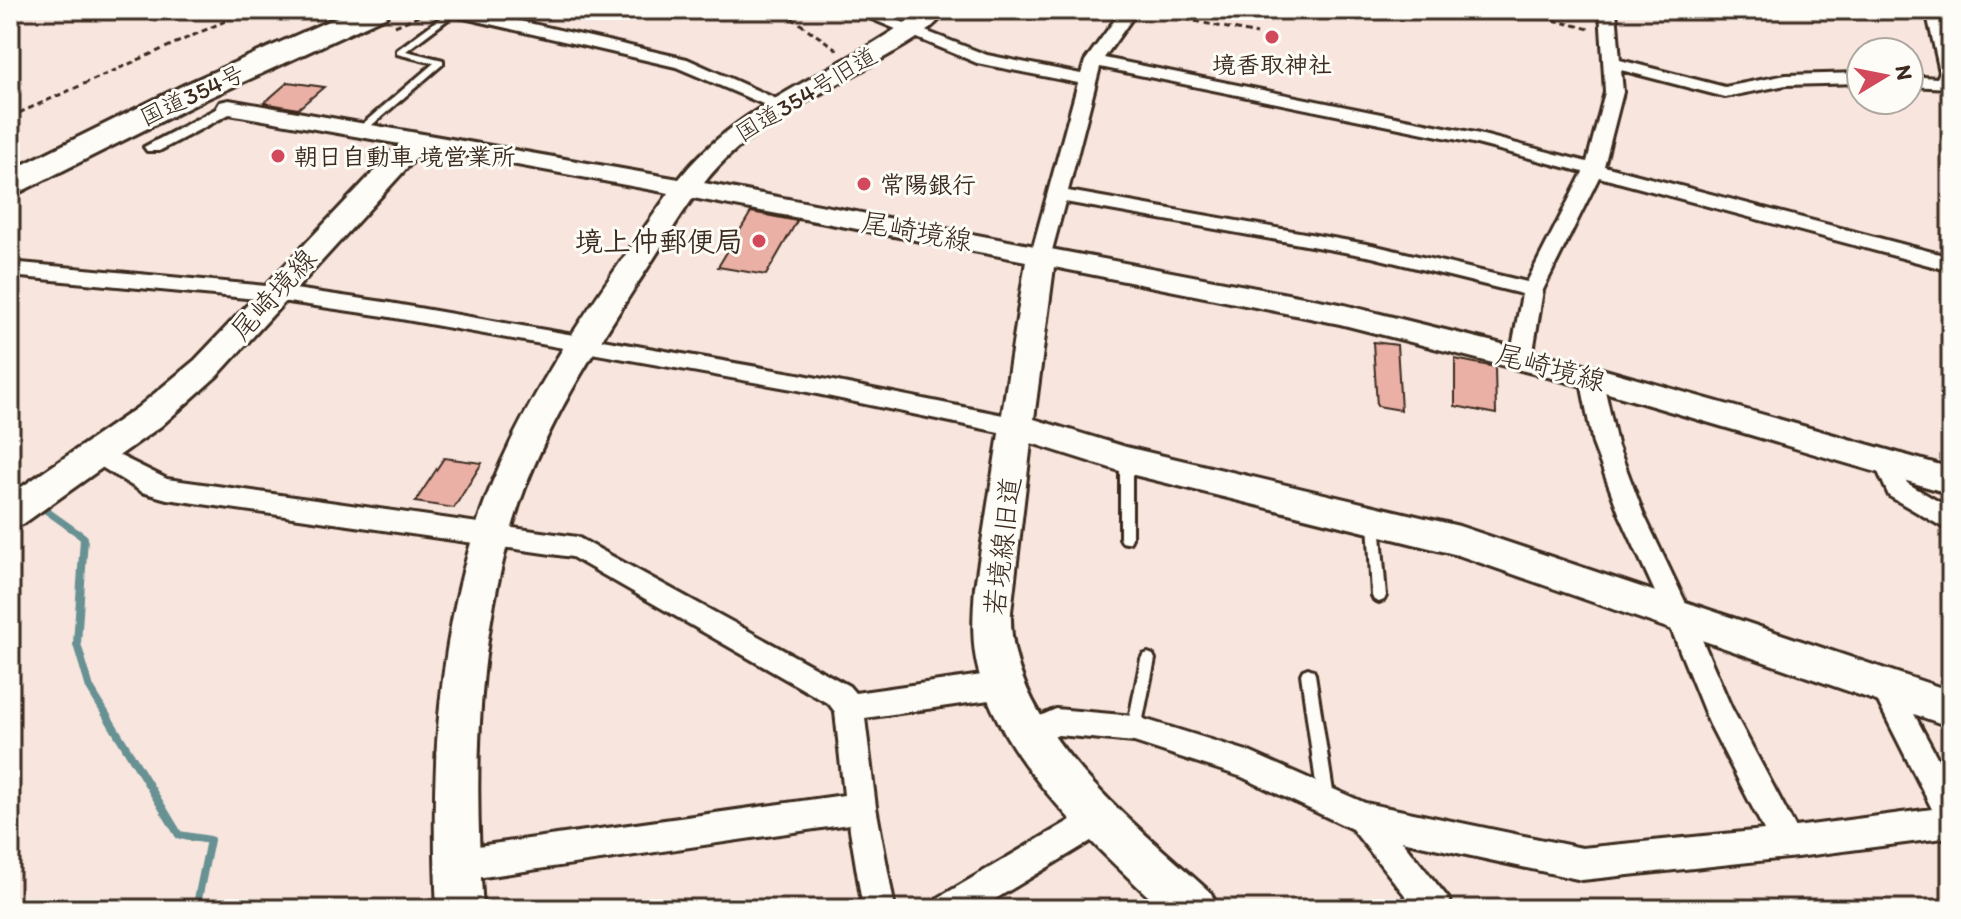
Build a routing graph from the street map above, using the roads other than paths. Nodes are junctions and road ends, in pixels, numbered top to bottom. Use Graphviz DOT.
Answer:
graph roads {
  1 [pos="377,10"];
  2 [pos="589,10"];
  3 [pos="612,10"];
  4 [pos="936,10"];
  5 [pos="1130,10"];
  6 [pos="1608,10"];
  7 [pos="1934,10"];
  8 [pos="455,11"];
  9 [pos="868,14"];
  10 [pos="909,32"];
  11 [pos="1613,63"];
  12 [pos="1090,71"];
  13 [pos="1845,78"];
  14 [pos="1925,82"];
  15 [pos="783,106"];
  16 [pos="229,107"];
  17 [pos="362,129"];
  18 [pos="419,139"];
  19 [pos="153,147"];
  20 [pos="1594,169"];
  21 [pos="10,184"];
  22 [pos="687,189"];
  23 [pos="1058,195"];
  24 [pos="1041,254"];
  25 [pos="1951,264"];
  26 [pos="10,269"];
  27 [pos="1533,290"];
  28 [pos="274,295"];
  29 [pos="582,344"];
  30 [pos="1521,358"];
  31 [pos="1591,377"];
  32 [pos="1018,427"];
  33 [pos="98,454"];
  34 [pos="1126,460"];
  35 [pos="1886,463"];
  36 [pos="1951,481"];
  37 [pos="10,514"];
  38 [pos="1374,521"];
  39 [pos="1951,522"];
  40 [pos="492,533"];
  41 [pos="1126,538"];
  42 [pos="1379,596"];
  43 [pos="1678,614"];
  44 [pos="1148,659"];
  45 [pos="1308,674"];
  46 [pos="1883,684"];
  47 [pos="1003,685"];
  48 [pos="849,707"];
  49 [pos="1951,709"];
  50 [pos="1134,729"];
  51 [pos="1030,735"];
  52 [pos="1327,801"];
  53 [pos="861,807"];
  54 [pos="1951,814"];
  55 [pos="1363,818"];
  56 [pos="1098,819"];
  57 [pos="1951,822"];
  58 [pos="1787,843"];
  59 [pos="456,865"];
  60 [pos="460,909"];
  61 [pos="879,909"];
  62 [pos="949,909"];
  63 [pos="1195,909"];
  64 [pos="1437,909"];
  1 -- 21 [label="highway, 国道354号"];
  2 -- 3 [label="street"];
  4 -- 10 [label="street, 国道354号旧道"];
  5 -- 12 [label="street"];
  6 -- 11 [label="street"];
  7 -- 14 [label="street"];
  8 -- 15 [label="street"];
  8 -- 17 [label="lane"];
  9 -- 10 [label="street"];
  10 -- 12 [label="street"];
  10 -- 15 [label="street, 国道354号旧道"];
  11 -- 13 [label="street"];
  11 -- 20 [label="street"];
  12 -- 20 [label="street"];
  12 -- 23 [label="street"];
  15 -- 22 [label="street, 国道354号旧道"];
  16 -- 17 [label="street"];
  16 -- 19 [label="street"];
  17 -- 18 [label="street"];
  18 -- 22 [label="street, 尾崎境線"];
  18 -- 28 [label="street, 尾崎境線"];
  20 -- 25 [label="street"];
  20 -- 27 [label="street"];
  22 -- 24 [label="street, 尾崎境線"];
  22 -- 29 [label="street, 国道354号旧道"];
  23 -- 24 [label="street"];
  23 -- 27 [label="street"];
  24 -- 30 [label="street, 尾崎境線"];
  24 -- 32 [label="street, 若境線旧道"];
  26 -- 28 [label="street"];
  27 -- 30 [label="street"];
  28 -- 29 [label="street"];
  28 -- 33 [label="street, 尾崎境線"];
  29 -- 32 [label="street"];
  29 -- 40 [label="street, 国道354号旧道"];
  30 -- 31 [label="street, 尾崎境線"];
  31 -- 35 [label="street, 尾崎境線"];
  31 -- 43 [label="street"];
  32 -- 34 [label="street"];
  32 -- 47 [label="street, 若境線旧道"];
  33 -- 37 [label="street, 尾崎境線"];
  33 -- 40 [label="street"];
  34 -- 38 [label="street"];
  34 -- 41 [label="lane"];
  35 -- 36 [label="street, 尾崎境線"];
  35 -- 39 [label="street"];
  38 -- 42 [label="lane"];
  38 -- 43 [label="street"];
  40 -- 48 [label="street"];
  40 -- 59 [label="street, 国道354号旧道"];
  43 -- 46 [label="street"];
  43 -- 58 [label="street"];
  44 -- 50 [label="lane"];
  45 -- 52 [label="lane"];
  46 -- 49 [label="street"];
  46 -- 54 [label="street"];
  47 -- 48 [label="street"];
  47 -- 51 [label="street, 若境線旧道"];
  48 -- 53 [label="street"];
  50 -- 51 [label="street"];
  50 -- 52 [label="street"];
  51 -- 56 [label="street, 若境線旧道"];
  52 -- 55 [label="street"];
  53 -- 59 [label="street"];
  53 -- 61 [label="street"];
  55 -- 58 [label="street"];
  55 -- 64 [label="street"];
  56 -- 62 [label="street"];
  56 -- 63 [label="street, 若境線旧道"];
  57 -- 58 [label="street"];
  59 -- 60 [label="street, 国道354号旧道"];
}
